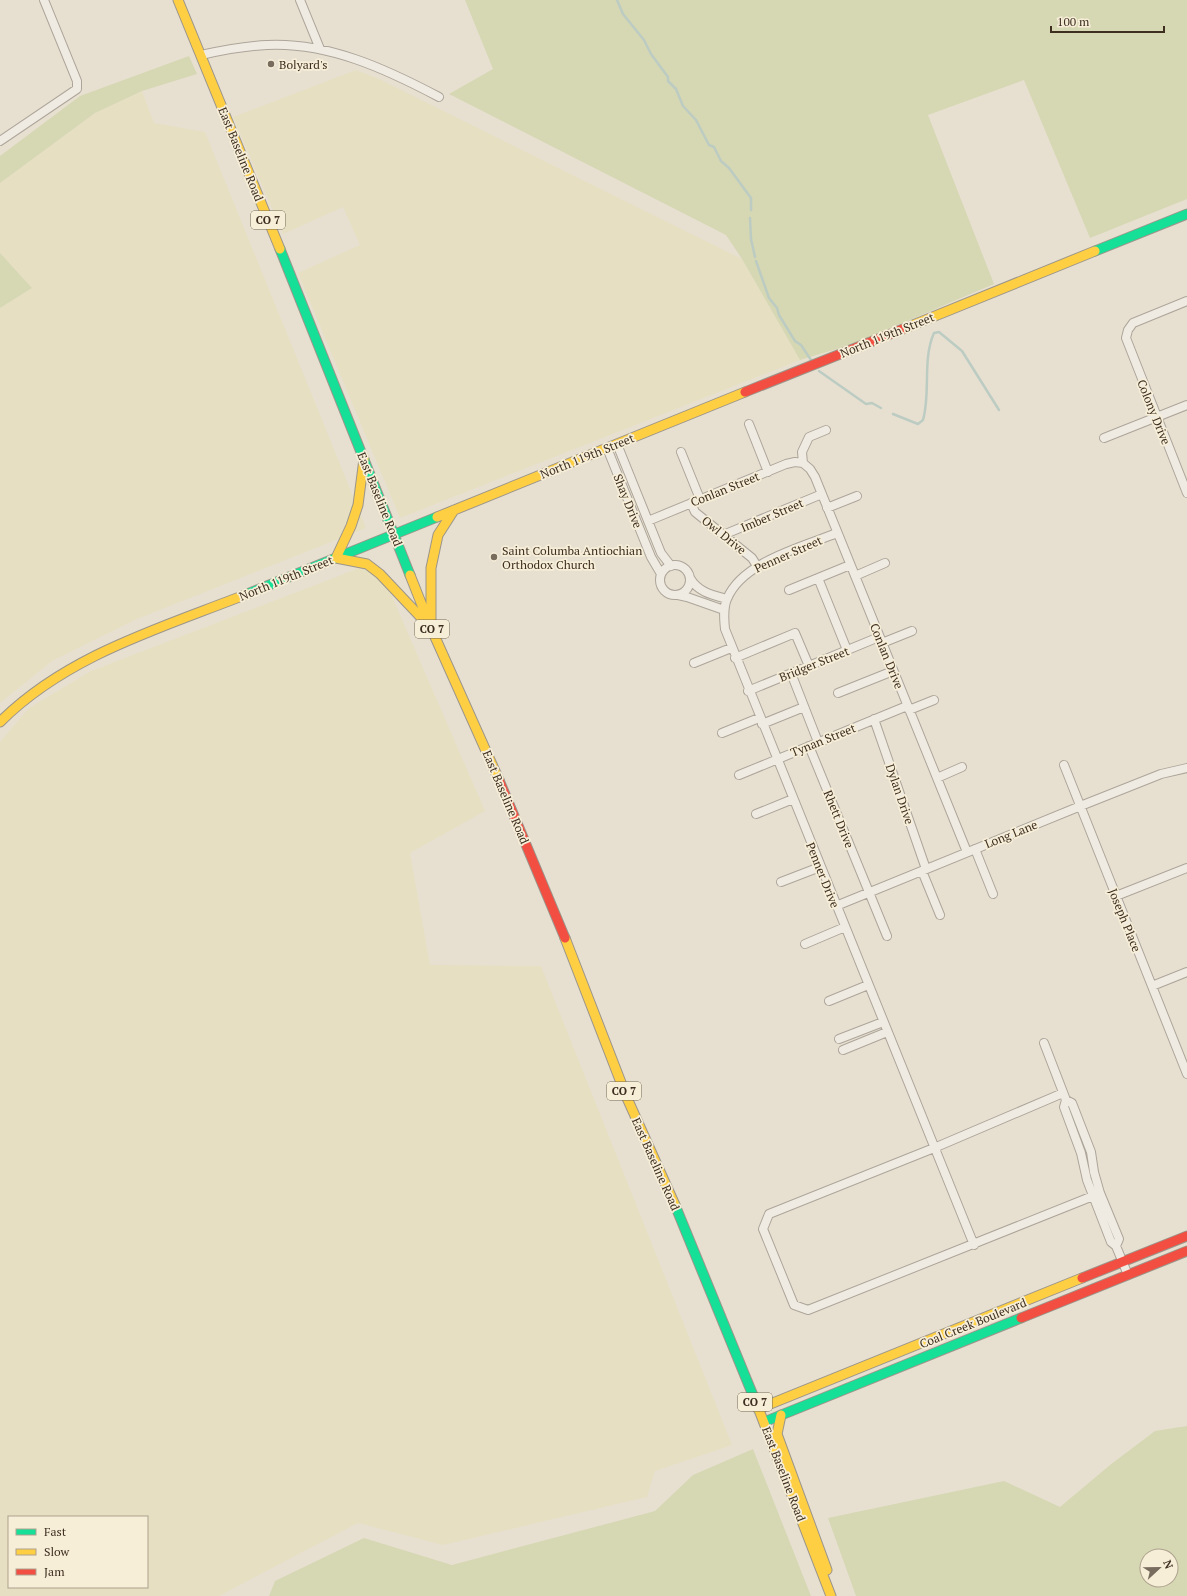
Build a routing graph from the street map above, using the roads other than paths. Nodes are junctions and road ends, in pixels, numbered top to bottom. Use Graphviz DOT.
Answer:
graph roads {
  1 [pos="44,0"];
  2 [pos="178,0"];
  3 [pos="300,0"];
  4 [pos="320,49"];
  5 [pos="201,55"];
  6 [pos="439,97"];
  7 [pos="0,140"];
  8 [pos="1187,214"];
  9 [pos="1187,301"];
  10 [pos="1187,405"];
  11 [pos="1157,417"];
  12 [pos="749,424"];
  13 [pos="826,430"];
  14 [pos="1104,438"];
  15 [pos="617,444"];
  16 [pos="607,448"];
  17 [pos="681,452"];
  18 [pos="364,459"];
  19 [pos="803,463"];
  20 [pos="768,472"];
  21 [pos="1187,493"];
  22 [pos="822,494"];
  23 [pos="857,496"];
  24 [pos="700,499"];
  25 [pos="692,503"];
  26 [pos="827,508"];
  27 [pos="454,510"];
  28 [pos="648,521"];
  29 [pos="837,533"];
  30 [pos="394,534"];
  31 [pos="723,535"];
  32 [pos="336,558"];
  33 [pos="885,564"];
  34 [pos="850,565"];
  35 [pos="671,566"];
  36 [pos="756,566"];
  37 [pos="661,574"];
  38 [pos="855,576"];
  39 [pos="690,578"];
  40 [pos="818,578"];
  41 [pos="789,590"];
  42 [pos="677,595"];
  43 [pos="727,599"];
  44 [pos="724,610"];
  45 [pos="431,628"];
  46 [pos="912,631"];
  47 [pos="881,640"];
  48 [pos="731,648"];
  49 [pos="847,650"];
  50 [pos="735,658"];
  51 [pos="694,663"];
  52 [pos="809,666"];
  53 [pos="893,671"];
  54 [pos="791,673"];
  55 [pos="748,691"];
  56 [pos="838,693"];
  57 [pos="934,700"];
  58 [pos="804,707"];
  59 [pos="908,708"];
  60 [pos="874,720"];
  61 [pos="761,721"];
  62 [pos="0,722"];
  63 [pos="722,733"];
  64 [pos="818,742"];
  65 [pos="809,746"];
  66 [pos="776,760"];
  67 [pos="1064,765"];
  68 [pos="962,767"];
  69 [pos="1187,768"];
  70 [pos="739,775"];
  71 [pos="937,778"];
  72 [pos="793,799"];
  73 [pos="1081,806"];
  74 [pos="756,814"];
  75 [pos="971,851"];
  76 [pos="820,867"];
  77 [pos="1187,868"];
  78 [pos="924,870"];
  79 [pos="781,882"];
  80 [pos="869,893"];
  81 [pos="993,894"];
  82 [pos="1116,896"];
  83 [pos="836,906"];
  84 [pos="940,915"];
  85 [pos="845,927"];
  86 [pos="886,936"];
  87 [pos="805,944"];
  88 [pos="1187,972"];
  89 [pos="868,985"];
  90 [pos="1152,986"];
  91 [pos="829,1001"];
  92 [pos="883,1022"];
  93 [pos="887,1032"];
  94 [pos="839,1039"];
  95 [pos="1044,1043"];
  96 [pos="843,1050"];
  97 [pos="1187,1074"];
  98 [pos="1065,1096"];
  99 [pos="934,1148"];
  100 [pos="1093,1196"];
  101 [pos="1187,1236"];
  102 [pos="974,1245"];
  103 [pos="1116,1246"];
  104 [pos="1187,1251"];
  105 [pos="1187,1257"];
  106 [pos="1123,1262"];
  107 [pos="1140,1270"];
  108 [pos="1128,1275"];
  109 [pos="758,1409"];
  110 [pos="781,1415"];
  111 [pos="764,1422"];
  112 [pos="831,1596"];
  113 [pos="836,1596"];
  1 -- 7 [label="street"];
  2 -- 5 [label="main road, East Baseline Road / CO 7"];
  3 -- 4 [label="street"];
  4 -- 5 [label="street"];
  4 -- 6 [label="street"];
  5 -- 18 [label="main road, East Baseline Road / CO 7"];
  8 -- 15 [label="main road, North 119th Street"];
  9 -- 11 [label="street, Colony Drive"];
  10 -- 11 [label="street"];
  11 -- 14 [label="street"];
  11 -- 21 [label="street, Colony Drive"];
  12 -- 20 [label="street"];
  13 -- 19 [label="street"];
  15 -- 16 [label="main road, North 119th Street"];
  15 -- 28 [label="street, Shay Drive"];
  16 -- 27 [label="main road, North 119th Street"];
  16 -- 37 [label="street, Shay Drive"];
  17 -- 24 [label="street"];
  18 -- 30 [label="main road, East Baseline Road / CO 7"];
  18 -- 32 [label="main road"];
  19 -- 20 [label="street, Conlan Street"];
  19 -- 22 [label="street, Conlan Drive"];
  20 -- 24 [label="street, Conlan Street"];
  22 -- 26 [label="street, Conlan Drive"];
  22 -- 31 [label="street, Imber Street"];
  23 -- 26 [label="street"];
  24 -- 25 [label="street, Conlan Street"];
  25 -- 28 [label="street, Conlan Street"];
  25 -- 31 [label="street, Owl Drive"];
  26 -- 29 [label="street, Conlan Drive"];
  27 -- 30 [label="main road, North 119th Street"];
  27 -- 45 [label="main road"];
  28 -- 35 [label="street, Shay Drive"];
  29 -- 34 [label="street, Conlan Drive"];
  29 -- 36 [label="street, Penner Street"];
  30 -- 32 [label="main road, North 119th Street"];
  30 -- 45 [label="main road, East Baseline Road / CO 7"];
  31 -- 36 [label="street, Owl Drive"];
  32 -- 45 [label="main road"];
  32 -- 62 [label="main road, North 119th Street"];
  33 -- 38 [label="street"];
  34 -- 38 [label="street, Conlan Drive"];
  34 -- 40 [label="street"];
  35 -- 37 [label="street"];
  35 -- 39 [label="street"];
  36 -- 43 [label="street, Penner Street"];
  37 -- 42 [label="street, Shay Drive"];
  38 -- 47 [label="street, Conlan Drive"];
  39 -- 42 [label="street"];
  39 -- 43 [label="street"];
  40 -- 41 [label="street"];
  40 -- 49 [label="street"];
  42 -- 44 [label="street, Shay Drive"];
  43 -- 44 [label="street, Penner Drive"];
  44 -- 48 [label="street, Penner Drive"];
  45 -- 109 [label="main road, East Baseline Road / CO 7"];
  46 -- 47 [label="street, Bridger Street"];
  47 -- 49 [label="street, Bridger Street"];
  47 -- 53 [label="street, Conlan Drive"];
  48 -- 50 [label="street, Penner Drive"];
  48 -- 51 [label="street"];
  49 -- 52 [label="street, Bridger Street"];
  50 -- 52 [label="street"];
  50 -- 55 [label="street, Penner Drive"];
  52 -- 54 [label="street, Bridger Street"];
  53 -- 56 [label="street"];
  53 -- 59 [label="street, Conlan Drive"];
  54 -- 55 [label="street, Bridger Street"];
  54 -- 58 [label="street"];
  55 -- 61 [label="street, Penner Drive"];
  57 -- 59 [label="street, Tynan Street"];
  58 -- 61 [label="street"];
  58 -- 64 [label="street"];
  59 -- 60 [label="street, Tynan Street"];
  59 -- 71 [label="street, Conlan Drive"];
  60 -- 64 [label="street, Tynan Street"];
  60 -- 78 [label="street, Dylan Drive"];
  61 -- 63 [label="street"];
  61 -- 66 [label="street, Penner Drive"];
  64 -- 65 [label="street, Tynan Street"];
  65 -- 66 [label="street, Tynan Street"];
  65 -- 80 [label="street, Rhett Drive"];
  66 -- 70 [label="street, Tynan Street"];
  66 -- 72 [label="street, Penner Drive"];
  67 -- 73 [label="street, Joseph Place"];
  68 -- 71 [label="street"];
  69 -- 73 [label="street, Long Lane"];
  71 -- 75 [label="street, Conlan Drive"];
  72 -- 74 [label="street"];
  72 -- 76 [label="street, Penner Drive"];
  73 -- 75 [label="street, Long Lane"];
  73 -- 82 [label="street, Joseph Place"];
  75 -- 78 [label="street, Long Lane"];
  75 -- 81 [label="street, Conlan Drive"];
  76 -- 79 [label="street"];
  76 -- 83 [label="street, Penner Drive"];
  77 -- 82 [label="street"];
  78 -- 80 [label="street, Long Lane"];
  78 -- 84 [label="street, Dylan Drive"];
  80 -- 83 [label="street, Long Lane"];
  80 -- 86 [label="street, Rhett Drive"];
  82 -- 90 [label="street, Joseph Place"];
  83 -- 85 [label="street, Penner Drive"];
  85 -- 87 [label="street"];
  85 -- 89 [label="street, Penner Drive"];
  88 -- 90 [label="street"];
  89 -- 91 [label="street"];
  89 -- 92 [label="street, Penner Drive"];
  90 -- 97 [label="street, Joseph Place"];
  92 -- 93 [label="street, Penner Drive"];
  92 -- 94 [label="street"];
  93 -- 96 [label="street"];
  93 -- 99 [label="street, Penner Drive"];
  95 -- 98 [label="street"];
  98 -- 99 [label="street"];
  98 -- 100 [label="street"];
  98 -- 103 [label="street"];
  99 -- 102 [label="street, Penner Drive"];
  99 -- 102 [label="street"];
  100 -- 102 [label="street"];
  100 -- 103 [label="street"];
  101 -- 106 [label="main road, Coal Creek Boulevard"];
  103 -- 106 [label="street"];
  104 -- 107 [label="main road, Coal Creek Boulevard"];
  105 -- 107 [label="main road"];
  106 -- 108 [label="street"];
  106 -- 109 [label="main road, Coal Creek Boulevard"];
  107 -- 108 [label="main road, Coal Creek Boulevard"];
  108 -- 110 [label="main road, Coal Creek Boulevard"];
  109 -- 111 [label="main road, East Baseline Road / CO 7"];
  110 -- 111 [label="main road, Coal Creek Boulevard"];
  110 -- 113 [label="main road"];
  111 -- 112 [label="main road, East Baseline Road / CO 7"];
}
